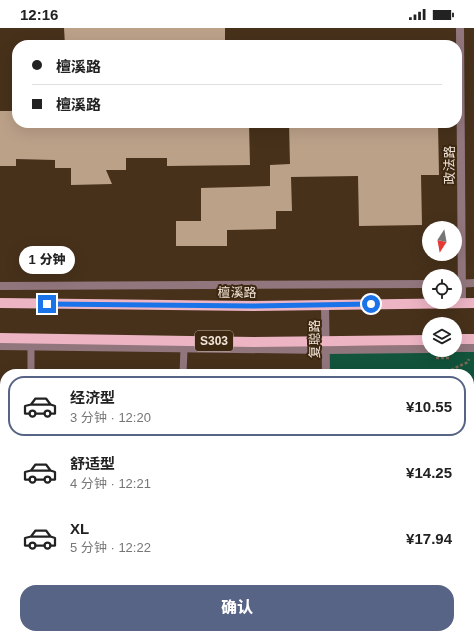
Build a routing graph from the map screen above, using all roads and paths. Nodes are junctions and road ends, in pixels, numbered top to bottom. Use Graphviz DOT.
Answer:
graph roads {
  1 [pos="460,28"];
  2 [pos="460,40"];
  3 [pos="459,128"];
  4 [pos="458,269"];
  5 [pos="422,284"];
  6 [pos="462,284"];
  7 [pos="474,284"];
  8 [pos="0,286"];
  9 [pos="474,302"];
  10 [pos="0,303"];
  11 [pos="422,303"];
  12 [pos="462,303"];
  13 [pos="325,304"];
  14 [pos="0,338"];
  15 [pos="462,339"];
  16 [pos="474,339"];
  17 [pos="422,340"];
  18 [pos="0,346"];
  19 [pos="326,346"];
  20 [pos="31,347"];
  21 [pos="462,348"];
  22 [pos="474,348"];
  23 [pos="184,349"];
  24 [pos="422,349"];
  25 [pos="469,357"];
  26 [pos="31,369"];
  27 [pos="184,369"];
  28 [pos="326,369"];
  29 [pos="453,369"];
  1 -- 2 [label="street, 政法路"];
  3 -- 4 [label="street, 政法路"];
  5 -- 8 [label="street"];
  6 -- 7 [label="street"];
  9 -- 12 [label="main road, 檀溪路"];
  10 -- 13 [label="main road, 檀溪路"];
  11 -- 13 [label="main road, 檀溪路"];
  13 -- 19 [label="street, 复聪路"];
  14 -- 19 [label="main road, S303"];
  15 -- 16 [label="main road"];
  17 -- 19 [label="main road, S303"];
  18 -- 20 [label="street"];
  19 -- 23 [label="street"];
  19 -- 24 [label="street"];
  19 -- 28 [label="street, 复聪路"];
  20 -- 23 [label="street"];
  20 -- 26 [label="lane"];
  21 -- 22 [label="street"];
  23 -- 27 [label="lane"];
  25 -- 29 [label="path"];
}
